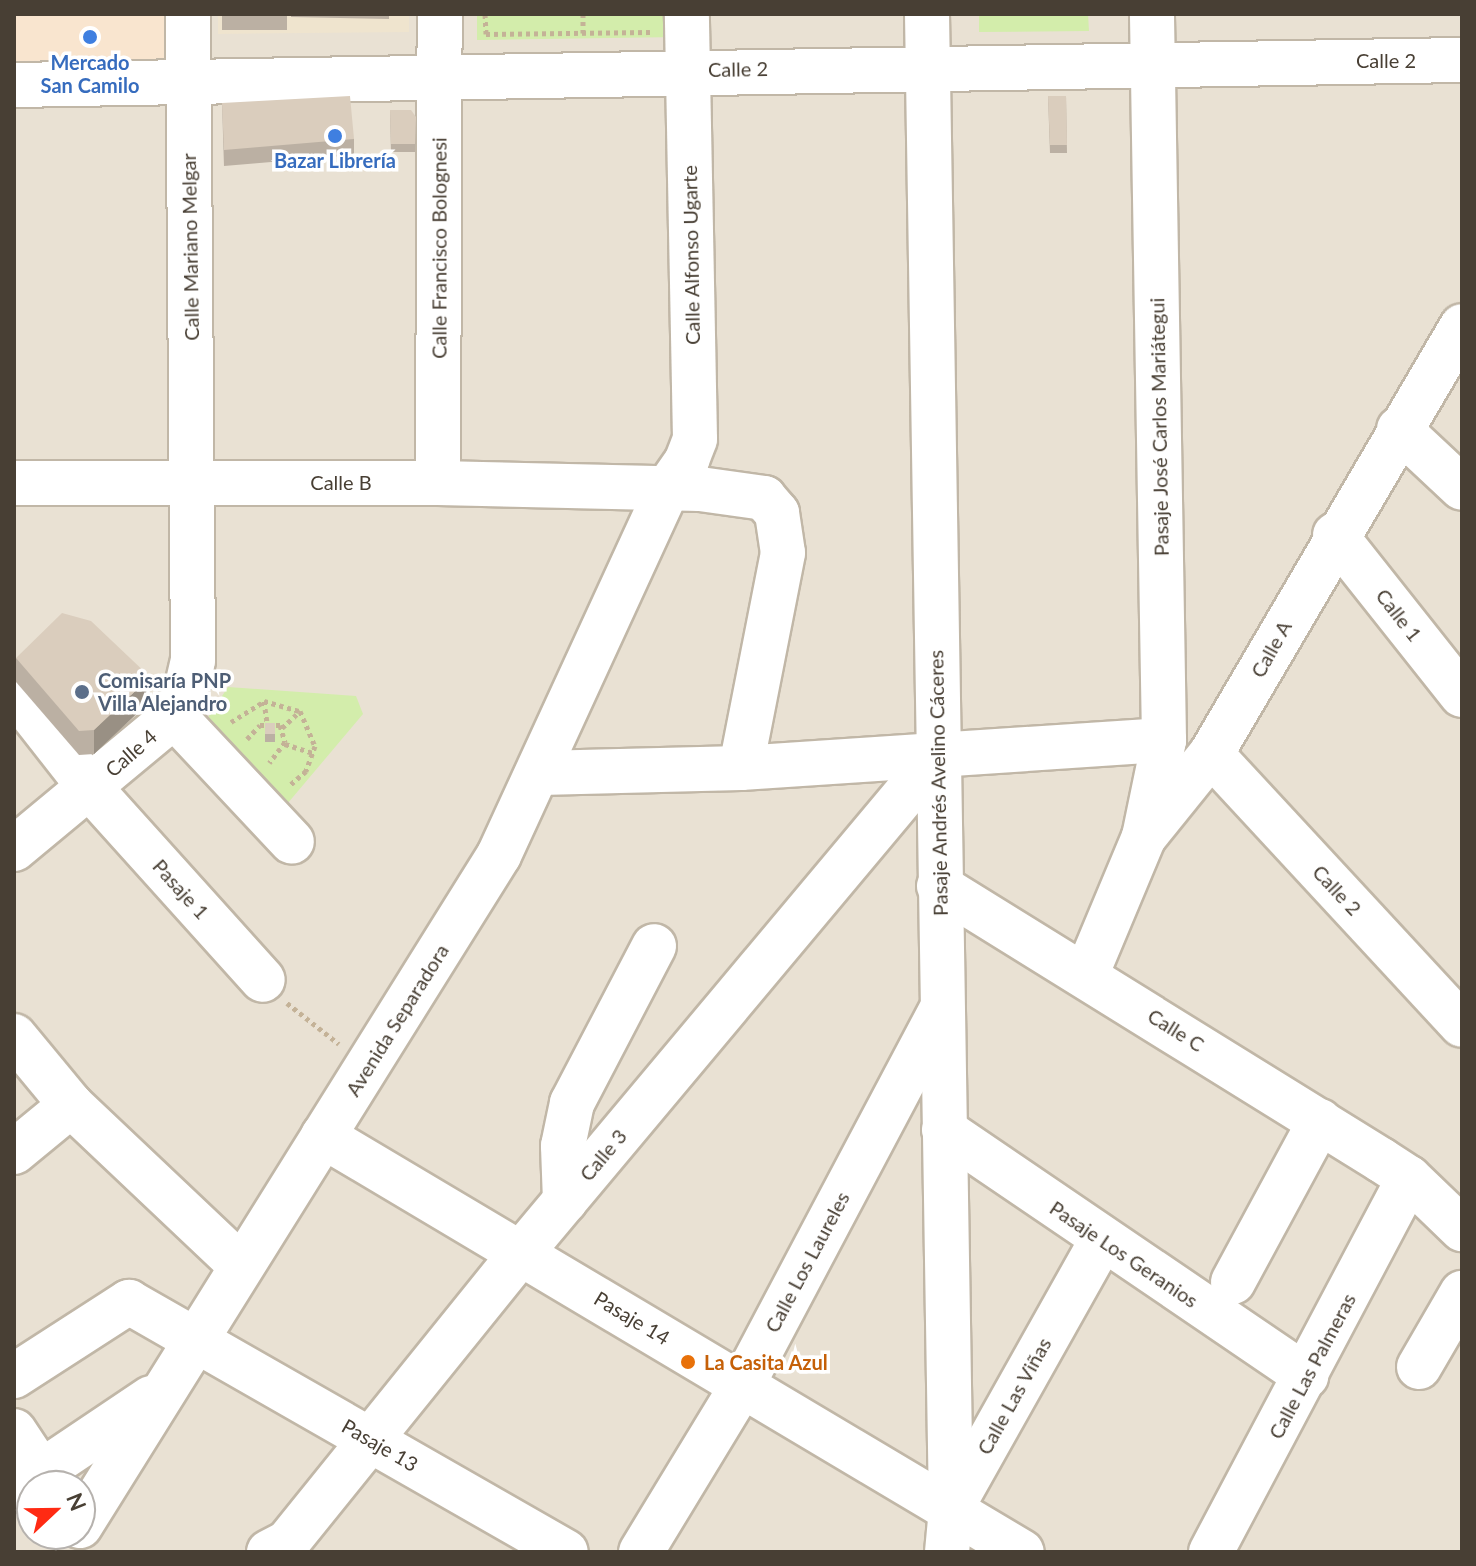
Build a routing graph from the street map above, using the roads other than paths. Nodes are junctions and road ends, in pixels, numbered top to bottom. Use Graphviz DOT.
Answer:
graph roads {
  1 [pos="188,14"];
  2 [pos="440,14"];
  3 [pos="927,14"];
  4 [pos="1152,14"];
  5 [pos="673,23"];
  6 [pos="1462,60"];
  7 [pos="1153,62"];
  8 [pos="928,67"];
  9 [pos="688,70"];
  10 [pos="440,77"];
  11 [pos="188,82"];
  12 [pos="14,85"];
  13 [pos="1462,326"];
  14 [pos="1399,429"];
  15 [pos="193,481"];
  16 [pos="14,483"];
  17 [pos="438,483"];
  18 [pos="1462,488"];
  19 [pos="667,489"];
  20 [pos="1335,535"];
  21 [pos="14,691"];
  22 [pos="1462,695"];
  23 [pos="197,723"];
  24 [pos="1164,740"];
  25 [pos="1211,754"];
  26 [pos="937,756"];
  27 [pos="741,768"];
  28 [pos="540,773"];
  29 [pos="90,788"];
  30 [pos="1144,837"];
  31 [pos="292,842"];
  32 [pos="14,849"];
  33 [pos="939,886"];
  34 [pos="654,946"];
  35 [pos="1087,973"];
  36 [pos="263,980"];
  37 [pos="942,1010"];
  38 [pos="1462,1025"];
  39 [pos="14,1036"];
  40 [pos="71,1105"];
  41 [pos="1320,1121"];
  42 [pos="944,1130"];
  43 [pos="323,1136"];
  44 [pos="14,1152"];
  45 [pos="1409,1178"];
  46 [pos="565,1201"];
  47 [pos="1462,1229"];
  48 [pos="1102,1240"];
  49 [pos="522,1252"];
  50 [pos="239,1264"];
  51 [pos="1233,1282"];
  52 [pos="1462,1293"];
  53 [pos="195,1337"];
  54 [pos="1419,1367"];
  55 [pos="14,1376"];
  56 [pos="1306,1376"];
  57 [pos="743,1384"];
  58 [pos="163,1389"];
  59 [pos="14,1431"];
  60 [pos="372,1440"];
  61 [pos="25,1470"];
  62 [pos="45,1470"];
  63 [pos="96,1500"];
  64 [pos="951,1509"];
  65 [pos="269,1552"];
  66 [pos="566,1552"];
  67 [pos="641,1552"];
  68 [pos="927,1552"];
  69 [pos="947,1552"];
  70 [pos="1022,1552"];
  71 [pos="1211,1552"];
  1 -- 11 [label="street, Calle Mariano Melgar"];
  2 -- 10 [label="street, Calle Francisco Bolognesi"];
  3 -- 8 [label="street, Pasaje Andrés Avelino Cáceres"];
  4 -- 7 [label="street, Pasaje José Carlos Mariátegui"];
  5 -- 9 [label="street, Calle Alfonso Ugarte"];
  6 -- 7 [label="street, Calle 2"];
  7 -- 8 [label="street, Calle 2"];
  7 -- 24 [label="street, Pasaje José Carlos Mariátegui"];
  8 -- 9 [label="street, Calle 2"];
  8 -- 26 [label="street, Pasaje Andrés Avelino Cáceres"];
  9 -- 10 [label="street, Calle 2"];
  9 -- 19 [label="street, Calle Alfonso Ugarte"];
  10 -- 11 [label="street, Calle 2"];
  10 -- 17 [label="street, Calle Francisco Bolognesi"];
  11 -- 12 [label="street, Calle 2"];
  11 -- 15 [label="street, Calle Mariano Melgar"];
  13 -- 14 [label="street, Calle A"];
  14 -- 18 [label="street"];
  14 -- 20 [label="street, Calle A"];
  15 -- 16 [label="street, Calle B"];
  15 -- 17 [label="street, Calle B"];
  15 -- 23 [label="street, Calle 4"];
  17 -- 19 [label="street, Calle B"];
  19 -- 27 [label="street, Calle B"];
  19 -- 28 [label="street, Avenida Separadora"];
  20 -- 22 [label="street, Calle 1"];
  20 -- 25 [label="street, Calle A"];
  21 -- 29 [label="street, Pasaje 1"];
  23 -- 29 [label="street, Calle 4"];
  23 -- 31 [label="street"];
  24 -- 26 [label="street"];
  24 -- 30 [label="street, Pasaje José Carlos Mariátegui"];
  25 -- 30 [label="street, Calle A"];
  25 -- 38 [label="street, Calle 2"];
  26 -- 27 [label="street"];
  26 -- 33 [label="street, Pasaje Andrés Avelino Cáceres"];
  26 -- 46 [label="street, Calle 3"];
  27 -- 28 [label="street"];
  28 -- 43 [label="street, Avenida Separadora"];
  29 -- 32 [label="street, Calle 4"];
  29 -- 36 [label="street, Pasaje 1"];
  30 -- 35 [label="street, Calle A"];
  33 -- 35 [label="street, Calle C"];
  33 -- 37 [label="street, Pasaje Andrés Avelino Cáceres"];
  34 -- 46 [label="street"];
  35 -- 41 [label="street, Calle C"];
  37 -- 42 [label="street, Pasaje Andrés Avelino Cáceres"];
  37 -- 57 [label="street, Calle Los Laureles"];
  39 -- 40 [label="street"];
  40 -- 44 [label="street"];
  40 -- 50 [label="street"];
  41 -- 45 [label="street, Calle C"];
  41 -- 51 [label="street"];
  42 -- 48 [label="street, Pasaje Los Geranios"];
  42 -- 64 [label="street, Pasaje Andrés Avelino Cáceres"];
  43 -- 49 [label="street, Pasaje 14"];
  43 -- 50 [label="street, Avenida Separadora"];
  45 -- 47 [label="street, Calle C"];
  45 -- 56 [label="street, Calle Las Palmeras"];
  46 -- 49 [label="street, Calle 3"];
  48 -- 56 [label="street, Pasaje Los Geranios"];
  48 -- 64 [label="street, Calle Las Viñas"];
  49 -- 57 [label="street, Pasaje 14"];
  49 -- 60 [label="street, Calle 3"];
  50 -- 53 [label="street, Avenida Separadora"];
  52 -- 54 [label="street"];
  53 -- 55 [label="street, Pasaje 13"];
  53 -- 58 [label="street, Avenida Separadora"];
  53 -- 60 [label="street, Pasaje 13"];
  56 -- 71 [label="street, Calle Las Palmeras"];
  57 -- 64 [label="street, Pasaje 14"];
  57 -- 67 [label="street, Calle Los Laureles"];
  58 -- 62 [label="street"];
  58 -- 63 [label="street, Avenida Separadora"];
  59 -- 61 [label="street"];
  60 -- 65 [label="street, Calle 3"];
  60 -- 66 [label="street, Pasaje 13"];
  64 -- 68 [label="street, Calle Las Viñas"];
  64 -- 69 [label="street, Pasaje Andrés Avelino Cáceres"];
  64 -- 70 [label="street, Pasaje 14"];
}
